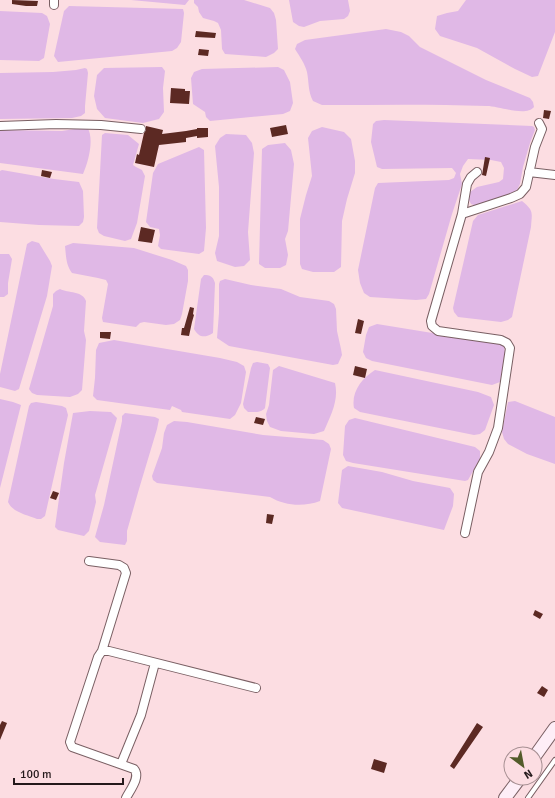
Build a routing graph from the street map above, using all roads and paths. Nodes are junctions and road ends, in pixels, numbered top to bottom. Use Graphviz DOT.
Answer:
graph roads {
  1 [pos="539,123"];
  2 [pos="0,126"];
  3 [pos="141,129"];
  4 [pos="477,172"];
  5 [pos="529,172"];
  6 [pos="555,176"];
  7 [pos="462,214"];
  8 [pos="465,533"];
  9 [pos="89,562"];
  10 [pos="102,651"];
  11 [pos="155,663"];
  12 [pos="256,688"];
  13 [pos="555,728"];
  14 [pos="542,746"];
  15 [pos="555,760"];
  16 [pos="121,764"];
  17 [pos="514,786"];
  18 [pos="126,798"];
  19 [pos="505,798"];
  20 [pos="528,798"];
  1 -- 5 [label="street"];
  2 -- 3 [label="street"];
  4 -- 7 [label="street"];
  5 -- 6 [label="street"];
  5 -- 7 [label="street"];
  7 -- 8 [label="street"];
  9 -- 10 [label="street"];
  10 -- 11 [label="street"];
  10 -- 16 [label="street"];
  11 -- 12 [label="street"];
  11 -- 16 [label="street"];
  13 -- 14 [label="street"];
  15 -- 20 [label="lane"];
  16 -- 18 [label="street"];
  17 -- 19 [label="street"];
}
